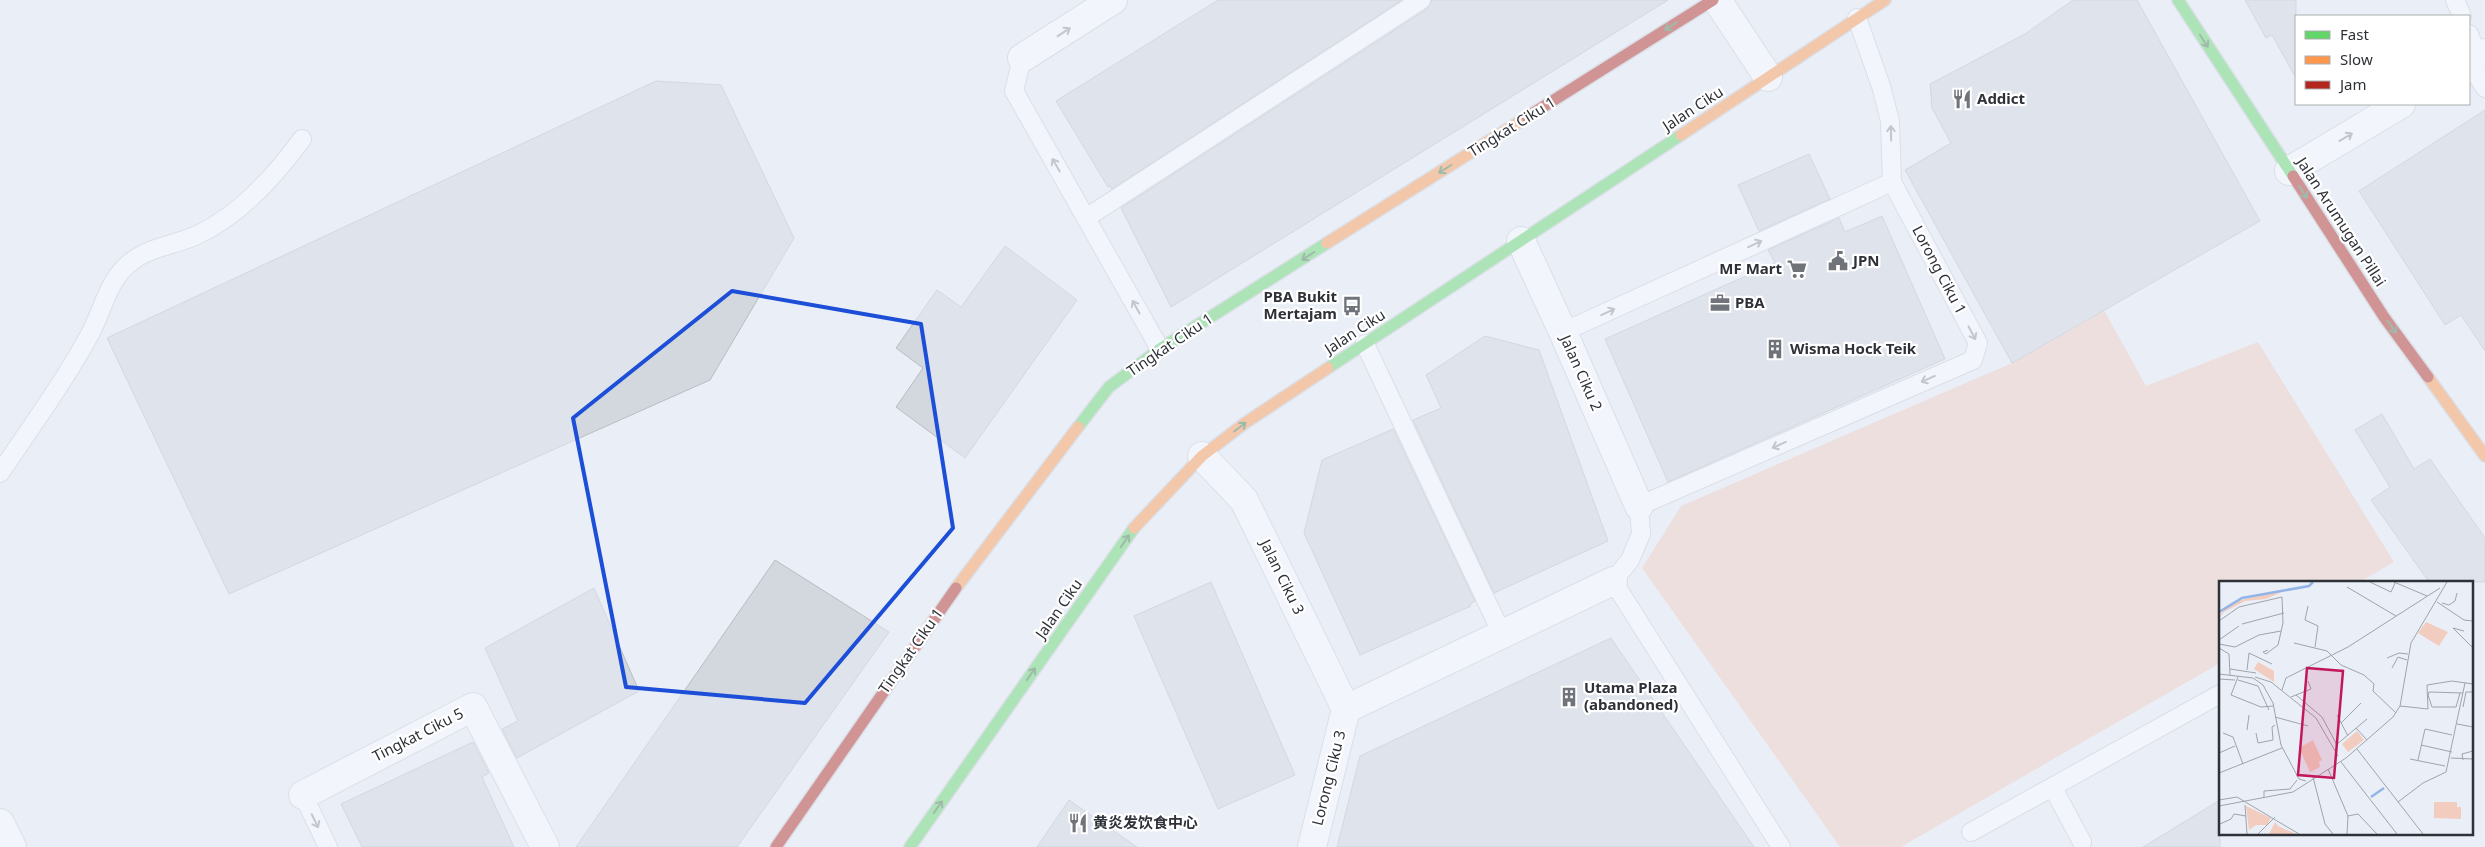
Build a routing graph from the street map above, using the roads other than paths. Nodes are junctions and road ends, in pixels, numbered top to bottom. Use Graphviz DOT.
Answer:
graph roads {
  1 [pos="1112,0"];
  2 [pos="1422,0"];
  3 [pos="1712,0"];
  4 [pos="1717,0"];
  5 [pos="1885,0"];
  6 [pos="2178,0"];
  7 [pos="2455,0"];
  8 [pos="2462,15"];
  9 [pos="1857,18"];
  10 [pos="2474,54"];
  11 [pos="1022,58"];
  12 [pos="1768,77"];
  13 [pos="2485,88"];
  14 [pos="2399,105"];
  15 [pos="302,139"];
  16 [pos="2289,171"];
  17 [pos="1892,182"];
  18 [pos="1086,218"];
  19 [pos="1521,241"];
  20 [pos="1563,332"];
  21 [pos="1365,344"];
  22 [pos="1160,349"];
  23 [pos="1202,456"];
  24 [pos="2485,456"];
  25 [pos="0,473"];
  26 [pos="1639,506"];
  27 [pos="1613,581"];
  28 [pos="1502,634"];
  29 [pos="2219,695"];
  30 [pos="1346,709"];
  31 [pos="2053,788"];
  32 [pos="302,795"];
  33 [pos="0,823"];
  34 [pos="1972,832"];
  35 [pos="2082,842"];
  36 [pos="12,847"];
  37 [pos="328,847"];
  38 [pos="545,847"];
  39 [pos="776,847"];
  40 [pos="910,847"];
  41 [pos="1312,847"];
  42 [pos="1781,847"];
  11 -- 1 [label="street, one-way"];
  2 -- 18 [label="lane"];
  3 -- 22 [label="main road, Tingkat Ciku 1, one-way"];
  4 -- 12 [label="street"];
  5 -- 9 [label="main road, Jalan Ciku"];
  6 -- 16 [label="main road, Jalan Arumugan Pillai, one-way"];
  7 -- 8 [label="lane"];
  9 -- 12 [label="main road, Jalan Ciku"];
  17 -- 9 [label="lane, one-way"];
  10 -- 13 [label="lane"];
  18 -- 11 [label="lane, one-way"];
  12 -- 19 [label="main road, Jalan Ciku"];
  16 -- 14 [label="street, one-way"];
  15 -- 25 [label="lane"];
  16 -- 24 [label="main road, Jalan Arumugan Pillai, one-way"];
  20 -- 17 [label="lane, one-way"];
  17 -- 26 [label="lane, Lorong Ciku 1, one-way"];
  22 -- 18 [label="lane, one-way"];
  19 -- 20 [label="street, Jalan Ciku 2"];
  19 -- 21 [label="main road, Jalan Ciku"];
  20 -- 26 [label="street, Jalan Ciku 2"];
  23 -- 21 [label="main road, Jalan Ciku, one-way"];
  21 -- 28 [label="lane"];
  22 -- 39 [label="main road, Tingkat Ciku 1"];
  23 -- 30 [label="street, Jalan Ciku 3"];
  40 -- 23 [label="main road, Jalan Ciku, one-way"];
  26 -- 27 [label="lane"];
  27 -- 28 [label="street"];
  27 -- 42 [label="lane"];
  28 -- 30 [label="street"];
  29 -- 31 [label="lane"];
  30 -- 41 [label="street, Lorong Ciku 3"];
  31 -- 34 [label="lane"];
  31 -- 35 [label="lane"];
  32 -- 37 [label="lane, one-way"];
  32 -- 38 [label="street, Tingkat Ciku 5"];
  33 -- 36 [label="street"];
}
